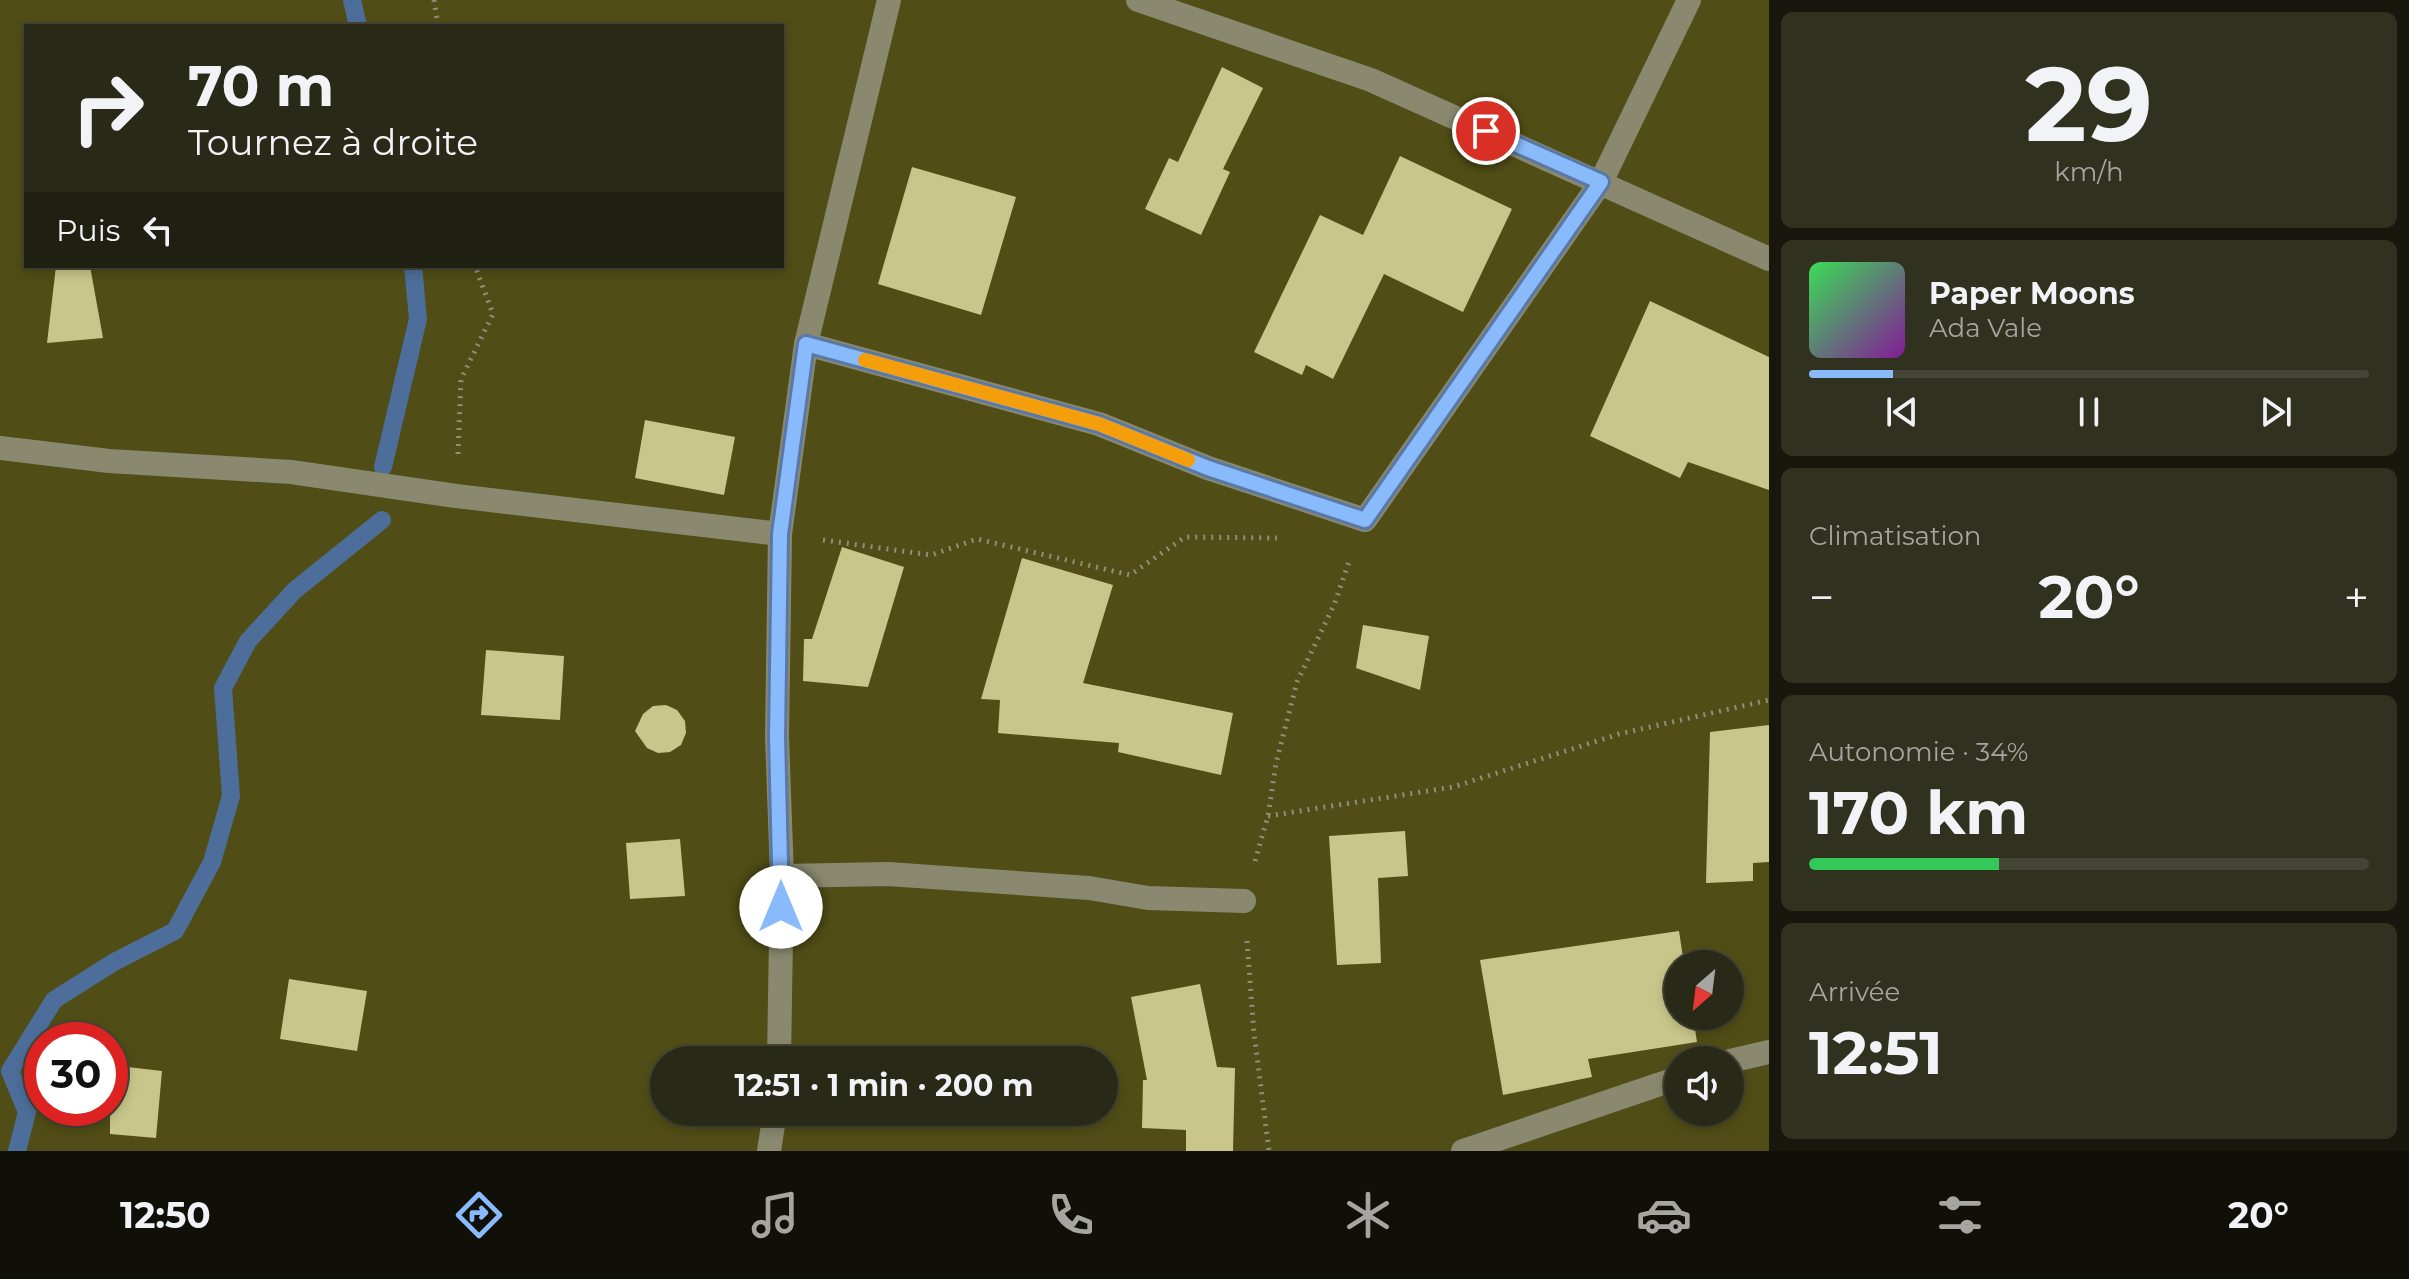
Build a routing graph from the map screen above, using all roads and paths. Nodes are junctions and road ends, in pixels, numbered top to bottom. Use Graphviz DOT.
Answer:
graph roads {
  1 [pos="434,0"];
  2 [pos="889,0"];
  3 [pos="1138,0"];
  4 [pos="1689,0"];
  5 [pos="438,24"];
  6 [pos="1601,182"];
  7 [pos="1769,259"];
  8 [pos="476,268"];
  9 [pos="806,344"];
  10 [pos="0,448"];
  11 [pos="456,496"];
  12 [pos="1365,520"];
  13 [pos="780,534"];
  14 [pos="1290,535"];
  15 [pos="1769,700"];
  16 [pos="1268,816"];
  17 [pos="782,876"];
  18 [pos="1244,901"];
  19 [pos="779,1046"];
  20 [pos="1769,1052"];
  21 [pos="1744,1058"];
  22 [pos="1664,1083"];
  23 [pos="773,1126"];
  24 [pos="769,1151"];
  25 [pos="1269,1151"];
  26 [pos="1463,1151"];
  1 -- 5 [label="path"];
  2 -- 9 [label="street"];
  3 -- 6 [label="street"];
  4 -- 6 [label="street"];
  6 -- 7 [label="street"];
  6 -- 12 [label="street"];
  8 -- 11 [label="path"];
  9 -- 12 [label="street"];
  9 -- 13 [label="street"];
  10 -- 11 [label="street"];
  11 -- 13 [label="street"];
  12 -- 16 [label="path"];
  13 -- 14 [label="path"];
  13 -- 17 [label="street"];
  15 -- 16 [label="path"];
  16 -- 18 [label="path"];
  17 -- 18 [label="street"];
  17 -- 19 [label="street"];
  18 -- 25 [label="path"];
  20 -- 21 [label="street"];
  22 -- 26 [label="street"];
  23 -- 24 [label="street"];
}
